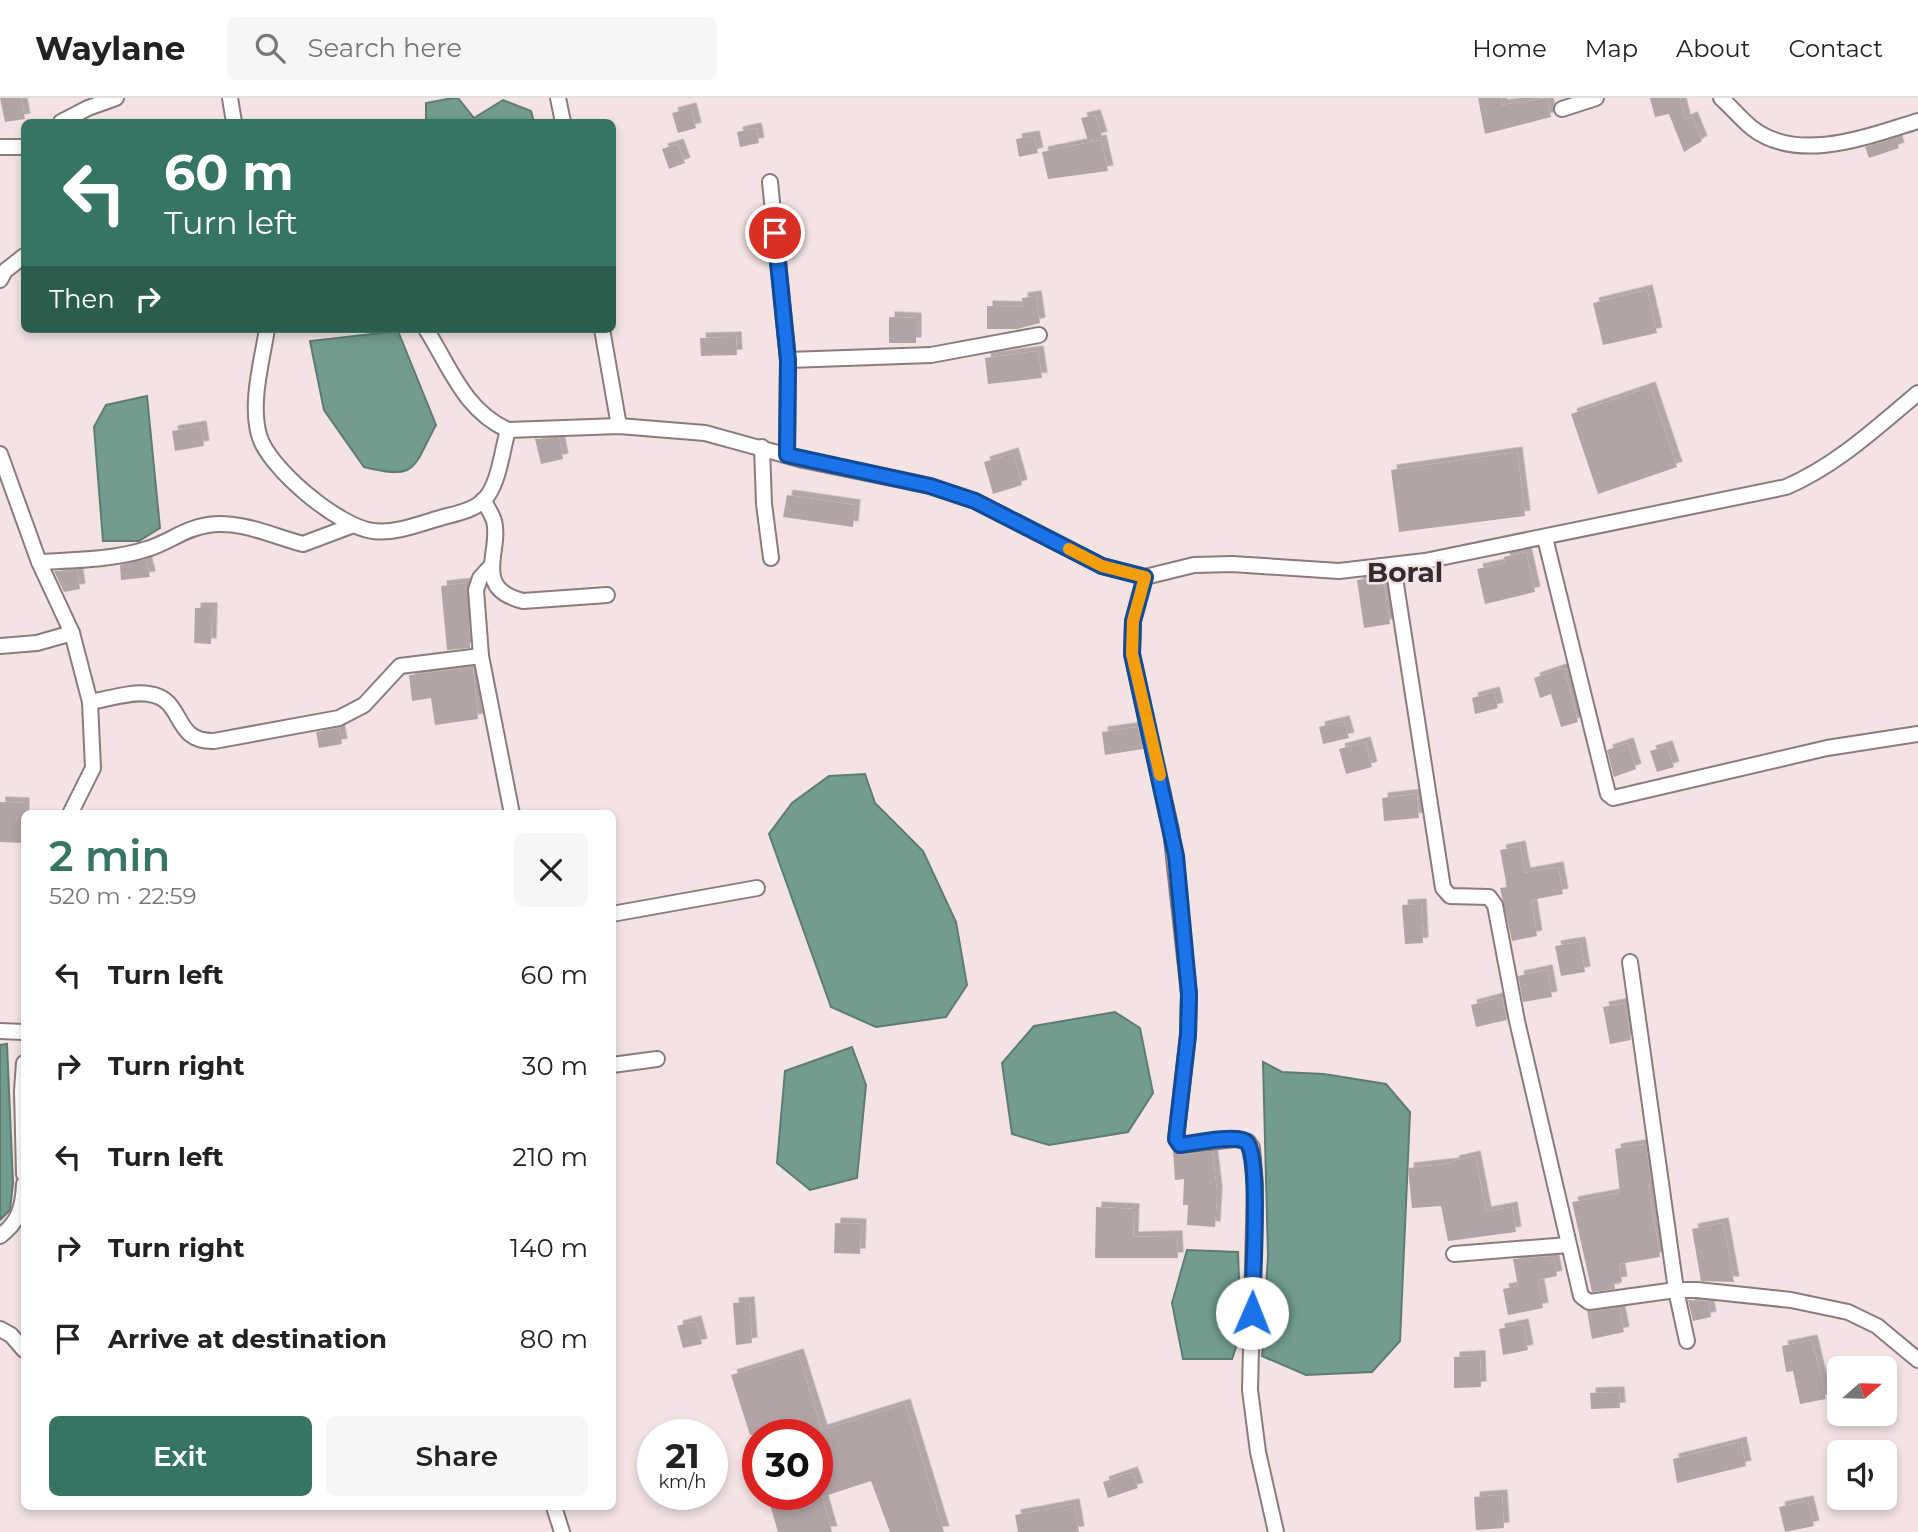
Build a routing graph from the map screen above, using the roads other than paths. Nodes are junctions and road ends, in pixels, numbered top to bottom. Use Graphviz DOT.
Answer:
graph roads {
  1 [pos="230,98"];
  2 [pos="558,98"];
  3 [pos="1596,98"];
  4 [pos="108,99"];
  5 [pos="1723,99"];
  6 [pos="1562,108"];
  7 [pos="67,119"];
  8 [pos="234,119"];
  9 [pos="562,119"];
  10 [pos="1918,121"];
  11 [pos="0,147"];
  12 [pos="21,147"];
  13 [pos="770,182"];
  14 [pos="21,258"];
  15 [pos="0,280"];
  16 [pos="266,333"];
  17 [pos="428,333"];
  18 [pos="603,333"];
  19 [pos="1040,335"];
  20 [pos="788,360"];
  21 [pos="1918,394"];
  22 [pos="619,426"];
  23 [pos="508,430"];
  24 [pos="762,447"];
  25 [pos="0,454"];
  26 [pos="787,455"];
  27 [pos="484,500"];
  28 [pos="351,526"];
  29 [pos="1545,538"];
  30 [pos="771,558"];
  31 [pos="39,562"];
  32 [pos="1392,565"];
  33 [pos="490,567"];
  34 [pos="1145,577"];
  35 [pos="607,595"];
  36 [pos="72,633"];
  37 [pos="0,646"];
  38 [pos="481,656"];
  39 [pos="90,702"];
  40 [pos="1918,734"];
  41 [pos="72,810"];
  42 [pos="511,810"];
  43 [pos="757,888"];
  44 [pos="616,913"];
  45 [pos="1630,962"];
  46 [pos="0,1031"];
  47 [pos="21,1032"];
  48 [pos="657,1059"];
  49 [pos="616,1064"];
  50 [pos="21,1206"];
  51 [pos="0,1236"];
  52 [pos="1568,1245"];
  53 [pos="1454,1254"];
  54 [pos="1676,1290"];
  55 [pos="0,1329"];
  56 [pos="1687,1341"];
  57 [pos="21,1347"];
  58 [pos="1918,1360"];
  59 [pos="555,1510"];
  60 [pos="562,1532"];
  61 [pos="1276,1532"];
  1 -- 8 [label="street"];
  2 -- 9 [label="street"];
  3 -- 6 [label="street"];
  4 -- 7 [label="street"];
  5 -- 10 [label="street"];
  11 -- 12 [label="street"];
  13 -- 20 [label="street"];
  14 -- 15 [label="street"];
  16 -- 28 [label="street"];
  17 -- 23 [label="street"];
  18 -- 22 [label="street"];
  19 -- 20 [label="street"];
  20 -- 26 [label="street"];
  21 -- 29 [label="street"];
  22 -- 23 [label="street"];
  22 -- 24 [label="street"];
  23 -- 27 [label="street"];
  24 -- 26 [label="street"];
  24 -- 30 [label="street"];
  25 -- 31 [label="street"];
  26 -- 34 [label="street"];
  27 -- 28 [label="street"];
  27 -- 33 [label="street"];
  28 -- 31 [label="street"];
  29 -- 32 [label="street"];
  29 -- 40 [label="street"];
  31 -- 36 [label="street"];
  32 -- 34 [label="street"];
  32 -- 52 [label="street"];
  33 -- 35 [label="street"];
  33 -- 38 [label="street"];
  34 -- 61 [label="street"];
  36 -- 37 [label="street"];
  36 -- 39 [label="street"];
  38 -- 39 [label="street"];
  38 -- 42 [label="street"];
  39 -- 41 [label="street"];
  43 -- 44 [label="street"];
  45 -- 54 [label="street"];
  46 -- 47 [label="street"];
  48 -- 49 [label="street"];
  50 -- 51 [label="street"];
  52 -- 53 [label="street"];
  52 -- 54 [label="street"];
  54 -- 56 [label="street"];
  54 -- 58 [label="street"];
  55 -- 57 [label="street"];
  59 -- 60 [label="street"];
}
